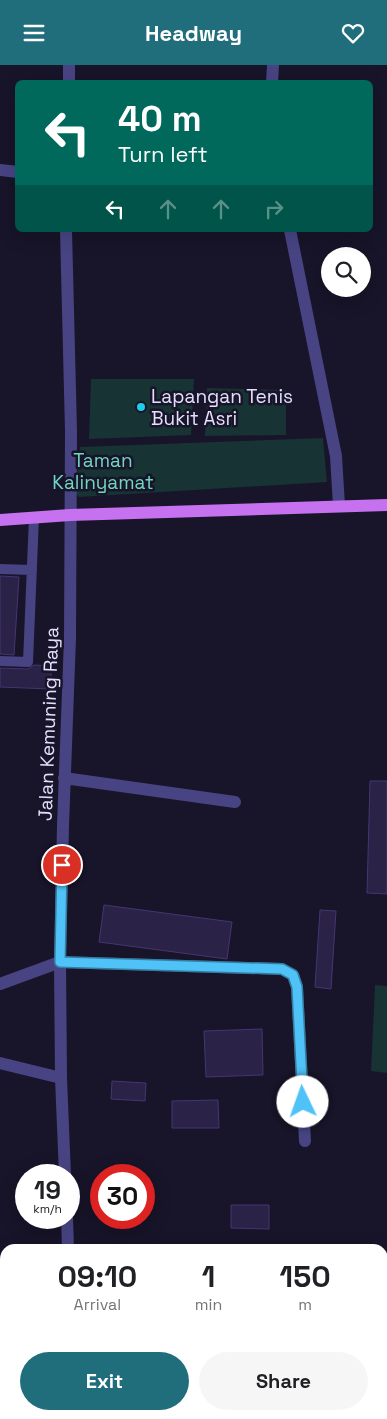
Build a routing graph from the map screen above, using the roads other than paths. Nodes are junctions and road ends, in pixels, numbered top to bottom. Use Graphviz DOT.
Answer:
graph roads {
  1 [pos="69,65"];
  2 [pos="273,65"];
  3 [pos="69,80"];
  4 [pos="272,80"];
  5 [pos="0,170"];
  6 [pos="15,172"];
  7 [pos="66,232"];
  8 [pos="290,232"];
  9 [pos="387,505"];
  10 [pos="339,506"];
  11 [pos="70,515"];
  12 [pos="34,517"];
  13 [pos="0,520"];
  14 [pos="0,569"];
  15 [pos="32,570"];
  16 [pos="0,661"];
  17 [pos="64,778"];
  18 [pos="235,802"];
  19 [pos="60,962"];
  20 [pos="0,984"];
  21 [pos="0,1063"];
  22 [pos="61,1078"];
  23 [pos="305,1141"];
  24 [pos="65,1164"];
  25 [pos="67,1229"];
  26 [pos="68,1244"];
  1 -- 3 [label="street"];
  2 -- 4 [label="street"];
  5 -- 6 [label="street"];
  7 -- 11 [label="street, Jalan Kemuning Raya"];
  8 -- 10 [label="street"];
  9 -- 10 [label="main road"];
  10 -- 11 [label="main road"];
  11 -- 12 [label="main road"];
  11 -- 17 [label="street, Jalan Kemuning Raya"];
  12 -- 13 [label="main road"];
  12 -- 15 [label="lane"];
  14 -- 15 [label="lane"];
  15 -- 16 [label="lane"];
  17 -- 18 [label="street"];
  17 -- 19 [label="street, Jalan Kemuning Raya"];
  19 -- 20 [label="street"];
  19 -- 22 [label="street, Jalan Kemuning Raya"];
  19 -- 23 [label="street"];
  21 -- 22 [label="street"];
  22 -- 24 [label="street, Jalan Kemuning Raya"];
  25 -- 26 [label="street"];
}
